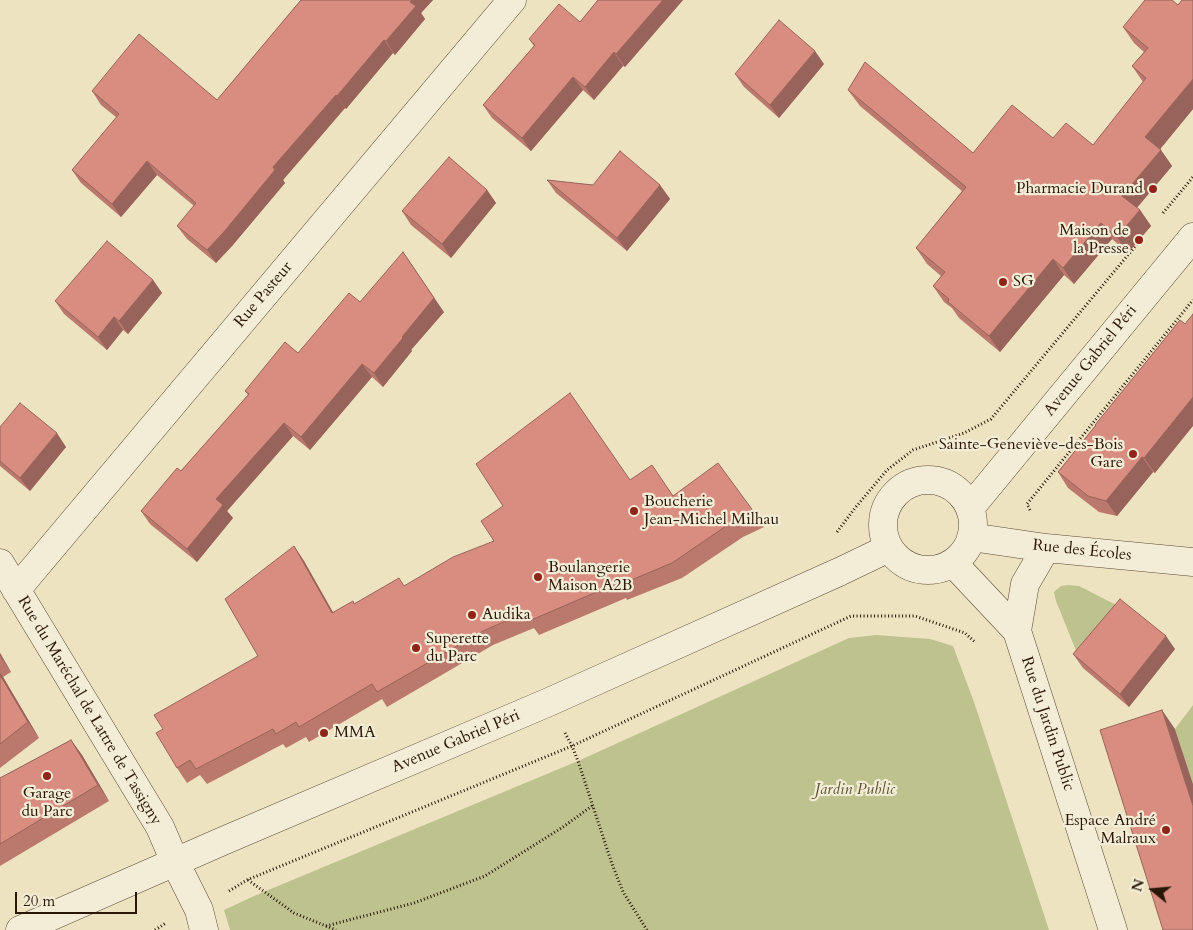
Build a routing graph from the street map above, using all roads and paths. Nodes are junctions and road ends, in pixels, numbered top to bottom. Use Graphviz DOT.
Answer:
graph roads {
  1 [pos="512,0"];
  2 [pos="1193,177"];
  3 [pos="1158,219"];
  4 [pos="1147,233"];
  5 [pos="1193,237"];
  6 [pos="894,479"];
  7 [pos="970,508"];
  8 [pos="971,537"];
  9 [pos="833,538"];
  10 [pos="889,548"];
  11 [pos="1046,548"];
  12 [pos="1193,562"];
  13 [pos="0,563"];
  14 [pos="953,563"];
  15 [pos="16,590"];
  16 [pos="851,616"];
  17 [pos="1017,631"];
  18 [pos="549,702"];
  19 [pos="572,746"];
  20 [pos="592,806"];
  21 [pos="175,862"];
  22 [pos="247,880"];
  23 [pos="201,920"];
  24 [pos="326,926"];
  25 [pos="20,930"];
  26 [pos="336,930"];
  27 [pos="647,930"];
  28 [pos="1113,930"];
  1 -- 15 [label="street, Rue Pasteur"];
  2 -- 3 [label="path"];
  4 -- 6 [label="path"];
  5 -- 7 [label="street, Avenue Gabriel Péri"];
  6 -- 7 [label="street"];
  6 -- 9 [label="path"];
  6 -- 10 [label="street"];
  7 -- 8 [label="street"];
  8 -- 11 [label="street, Rue des Écoles"];
  8 -- 14 [label="street"];
  10 -- 14 [label="street"];
  10 -- 18 [label="street, Avenue Gabriel Péri"];
  11 -- 12 [label="street, Rue des Écoles"];
  11 -- 17 [label="street, Rue du Jardin Public"];
  13 -- 15 [label="street, Rue du Maréchal de Lattre de Tassigny"];
  14 -- 17 [label="street, Rue du Jardin Public"];
  15 -- 21 [label="street, Rue du Maréchal de Lattre de Tassigny"];
  16 -- 19 [label="path"];
  17 -- 28 [label="street, Rue du Jardin Public"];
  18 -- 19 [label="path"];
  18 -- 21 [label="street, Avenue Gabriel Péri"];
  19 -- 20 [label="path"];
  19 -- 22 [label="path"];
  20 -- 24 [label="path"];
  20 -- 27 [label="path"];
  21 -- 23 [label="street, Rue du Maréchal de Lattre de Tassigny"];
  21 -- 25 [label="street, Avenue Gabriel Péri"];
  22 -- 23 [label="path"];
  22 -- 24 [label="path"];
  24 -- 26 [label="path"];
}
